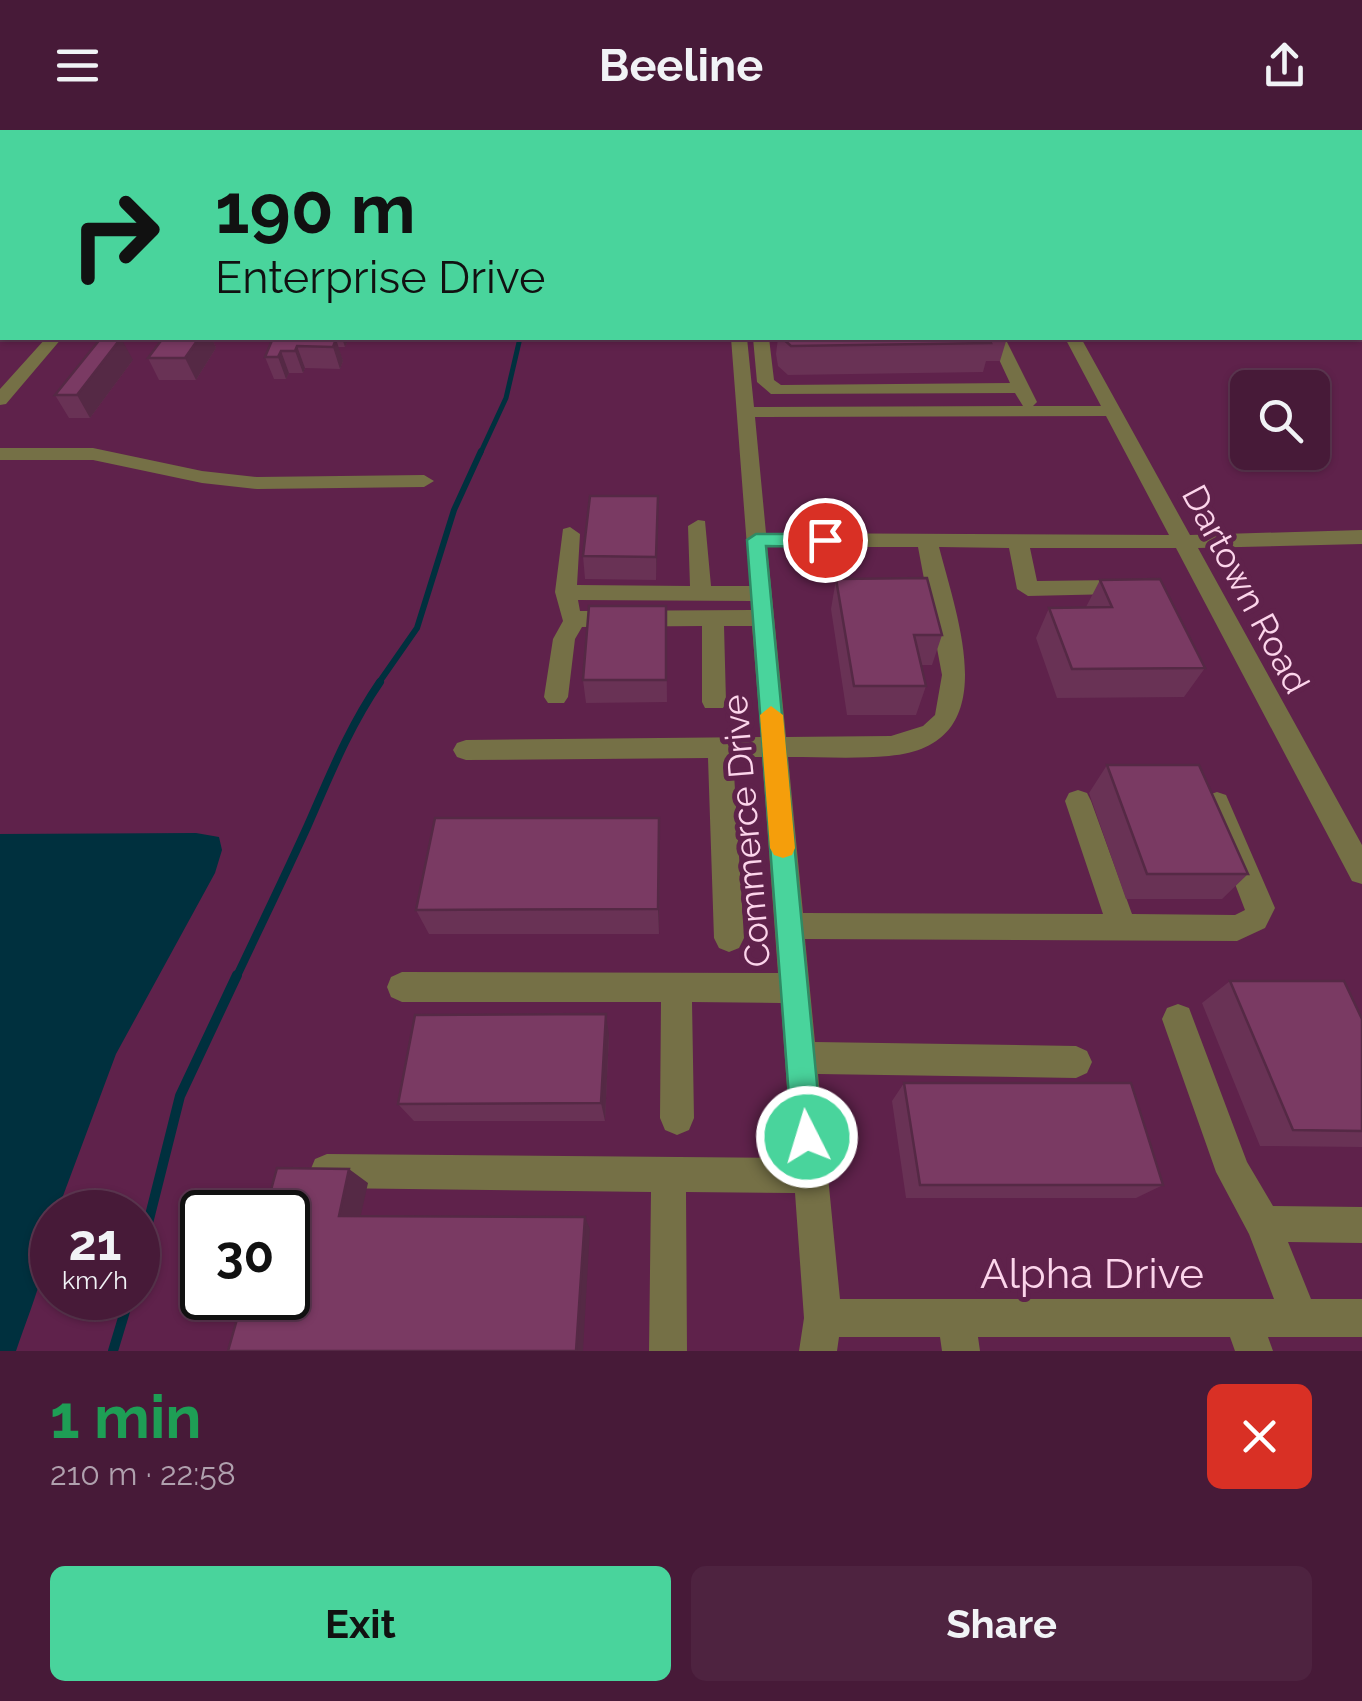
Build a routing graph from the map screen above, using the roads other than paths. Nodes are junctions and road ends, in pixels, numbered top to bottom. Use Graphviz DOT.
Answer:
graph roads {
  1 [pos="52,340"];
  2 [pos="739,340"];
  3 [pos="760,340"];
  4 [pos="999,340"];
  5 [pos="1075,340"];
  6 [pos="1021,388"];
  7 [pos="849,390"];
  8 [pos="0,400"];
  9 [pos="1032,411"];
  10 [pos="1113,411"];
  11 [pos="746,412"];
  12 [pos="854,412"];
  13 [pos="0,454"];
  14 [pos="424,481"];
  15 [pos="698,526"];
  16 [pos="570,534"];
  17 [pos="1362,537"];
  18 [pos="756,540"];
  19 [pos="1018,540"];
  20 [pos="928,541"];
  21 [pos="1183,541"];
  22 [pos="1116,587"];
  23 [pos="566,592"];
  24 [pos="701,593"];
  25 [pos="762,606"];
  26 [pos="713,618"];
  27 [pos="575,619"];
  28 [pos="556,698"];
  29 [pos="714,702"];
  30 [pos="774,747"];
  31 [pos="720,748"];
  32 [pos="466,750"];
  33 [pos="1078,801"];
  34 [pos="1216,803"];
  35 [pos="1362,872"];
  36 [pos="789,926"];
  37 [pos="1122,928"];
  38 [pos="729,938"];
  39 [pos="402,987"];
  40 [pos="676,988"];
  41 [pos="794,988"];
  42 [pos="1178,1018"];
  43 [pos="800,1058"];
  44 [pos="1076,1062"];
  45 [pos="677,1118"];
  46 [pos="327,1172"];
  47 [pos="669,1175"];
  48 [pos="810,1176"];
  49 [pos="1263,1224"];
  50 [pos="1362,1225"];
  51 [pos="1300,1318"];
  52 [pos="1362,1318"];
  53 [pos="820,1335"];
  54 [pos="958,1335"];
  55 [pos="1249,1335"];
  56 [pos="668,1351"];
  1 -- 8 [label="street"];
  2 -- 11 [label="street, Commerce Drive"];
  3 -- 7 [label="street"];
  4 -- 6 [label="street"];
  5 -- 10 [label="street, Dartown Road"];
  6 -- 7 [label="street"];
  6 -- 9 [label="street"];
  7 -- 12 [label="street"];
  9 -- 10 [label="street"];
  9 -- 12 [label="street"];
  10 -- 21 [label="street, Dartown Road"];
  11 -- 12 [label="street"];
  11 -- 18 [label="street, Commerce Drive"];
  13 -- 14 [label="street"];
  15 -- 24 [label="street"];
  16 -- 23 [label="street"];
  17 -- 21 [label="street"];
  18 -- 20 [label="street"];
  18 -- 25 [label="street, Commerce Drive"];
  19 -- 20 [label="street"];
  19 -- 21 [label="street"];
  19 -- 22 [label="street"];
  20 -- 30 [label="street"];
  21 -- 35 [label="street, Dartown Road"];
  23 -- 24 [label="street"];
  23 -- 27 [label="street"];
  24 -- 25 [label="street"];
  25 -- 26 [label="street"];
  25 -- 30 [label="street, Commerce Drive"];
  26 -- 27 [label="street"];
  26 -- 29 [label="street"];
  27 -- 28 [label="street"];
  30 -- 31 [label="street"];
  30 -- 36 [label="street, Commerce Drive"];
  31 -- 32 [label="street"];
  31 -- 38 [label="street"];
  33 -- 37 [label="street"];
  34 -- 37 [label="street"];
  36 -- 37 [label="street"];
  36 -- 41 [label="street, Commerce Drive"];
  39 -- 40 [label="street"];
  40 -- 41 [label="street"];
  40 -- 45 [label="street"];
  41 -- 43 [label="street, Commerce Drive"];
  42 -- 49 [label="street"];
  43 -- 44 [label="street"];
  43 -- 48 [label="street, Commerce Drive"];
  46 -- 47 [label="street"];
  47 -- 48 [label="street"];
  47 -- 56 [label="street"];
  48 -- 53 [label="street, Commerce Drive"];
  49 -- 50 [label="street"];
  49 -- 51 [label="street"];
  51 -- 52 [label="street, Alpha Drive"];
  51 -- 55 [label="street, Alpha Drive"];
  53 -- 54 [label="street, Alpha Drive"];
  54 -- 55 [label="street, Alpha Drive"];
}
